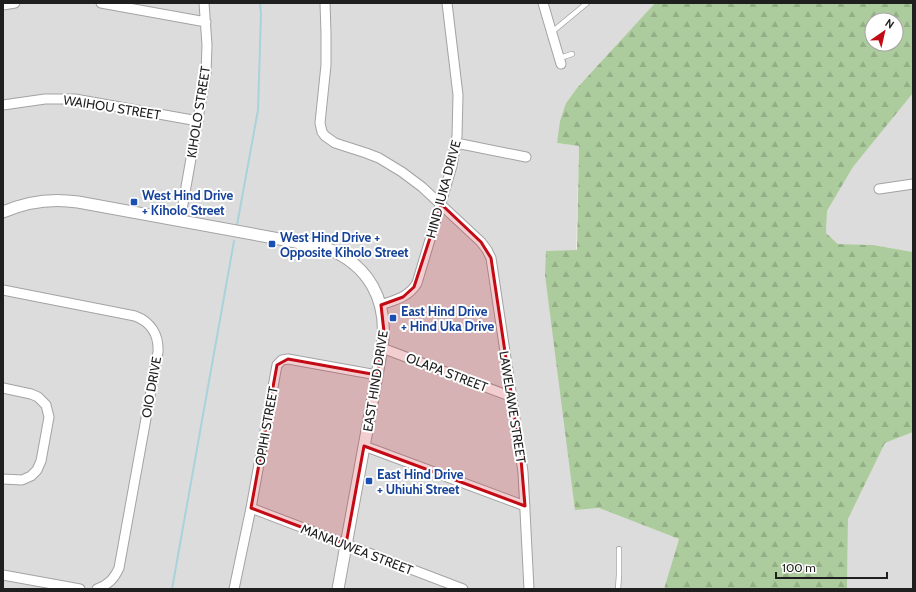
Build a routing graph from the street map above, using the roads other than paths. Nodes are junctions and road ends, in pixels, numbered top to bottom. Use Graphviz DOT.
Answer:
graph roads {
  1 [pos="15,3"];
  2 [pos="101,3"];
  3 [pos="204,3"];
  4 [pos="325,3"];
  5 [pos="447,3"];
  6 [pos="543,3"];
  7 [pos="586,3"];
  8 [pos="3,5"];
  9 [pos="206,22"];
  10 [pos="552,32"];
  11 [pos="572,54"];
  12 [pos="561,61"];
  13 [pos="3,105"];
  14 [pos="198,121"];
  15 [pos="456,143"];
  16 [pos="526,157"];
  17 [pos="913,184"];
  18 [pos="879,188"];
  19 [pos="441,204"];
  20 [pos="3,212"];
  21 [pos="180,221"];
  22 [pos="3,290"];
  23 [pos="380,305"];
  24 [pos="382,348"];
  25 [pos="377,375"];
  26 [pos="3,388"];
  27 [pos="512,397"];
  28 [pos="364,446"];
  29 [pos="3,479"];
  30 [pos="525,506"];
  31 [pos="251,508"];
  32 [pos="346,544"];
  33 [pos="619,549"];
  34 [pos="3,575"];
  35 [pos="80,589"];
  36 [pos="97,589"];
  37 [pos="234,589"];
  38 [pos="338,589"];
  39 [pos="463,589"];
  40 [pos="529,589"];
  41 [pos="618,589"];
  1 -- 8 [label="street"];
  2 -- 9 [label="street"];
  3 -- 9 [label="street, KIHOLO STREET"];
  4 -- 19 [label="street, LAWELAWE STREET"];
  5 -- 15 [label="street, HIND IUKA DRIVE"];
  6 -- 10 [label="street"];
  7 -- 10 [label="lane"];
  9 -- 14 [label="street, KIHOLO STREET"];
  10 -- 12 [label="street"];
  11 -- 12 [label="lane"];
  13 -- 14 [label="street, WAIHOU STREET"];
  14 -- 21 [label="street, KIHOLO STREET"];
  15 -- 16 [label="street"];
  15 -- 19 [label="street, HIND IUKA DRIVE"];
  17 -- 18 [label="street"];
  19 -- 23 [label="street, HIND IUKA DRIVE"];
  19 -- 27 [label="street, LAWELAWE STREET"];
  20 -- 21 [label="street, EAST HIND DRIVE"];
  21 -- 23 [label="street, EAST HIND DRIVE"];
  22 -- 36 [label="street, OIO DRIVE"];
  23 -- 24 [label="street, EAST HIND DRIVE"];
  24 -- 25 [label="street, EAST HIND DRIVE"];
  24 -- 27 [label="street, OLAPA STREET"];
  25 -- 28 [label="street, EAST HIND DRIVE"];
  25 -- 31 [label="street, OPIHI STREET"];
  26 -- 29 [label="street"];
  27 -- 30 [label="street, LAWELAWE STREET"];
  28 -- 30 [label="street"];
  28 -- 32 [label="street, EAST HIND DRIVE"];
  30 -- 40 [label="street, LAWELAWE STREET"];
  31 -- 32 [label="street, MANAUWEA STREET"];
  31 -- 37 [label="street, OPIHI STREET"];
  32 -- 38 [label="street, EAST HIND DRIVE"];
  32 -- 39 [label="street, MANAUWEA STREET"];
  33 -- 41 [label="lane"];
  34 -- 35 [label="street"];
}
